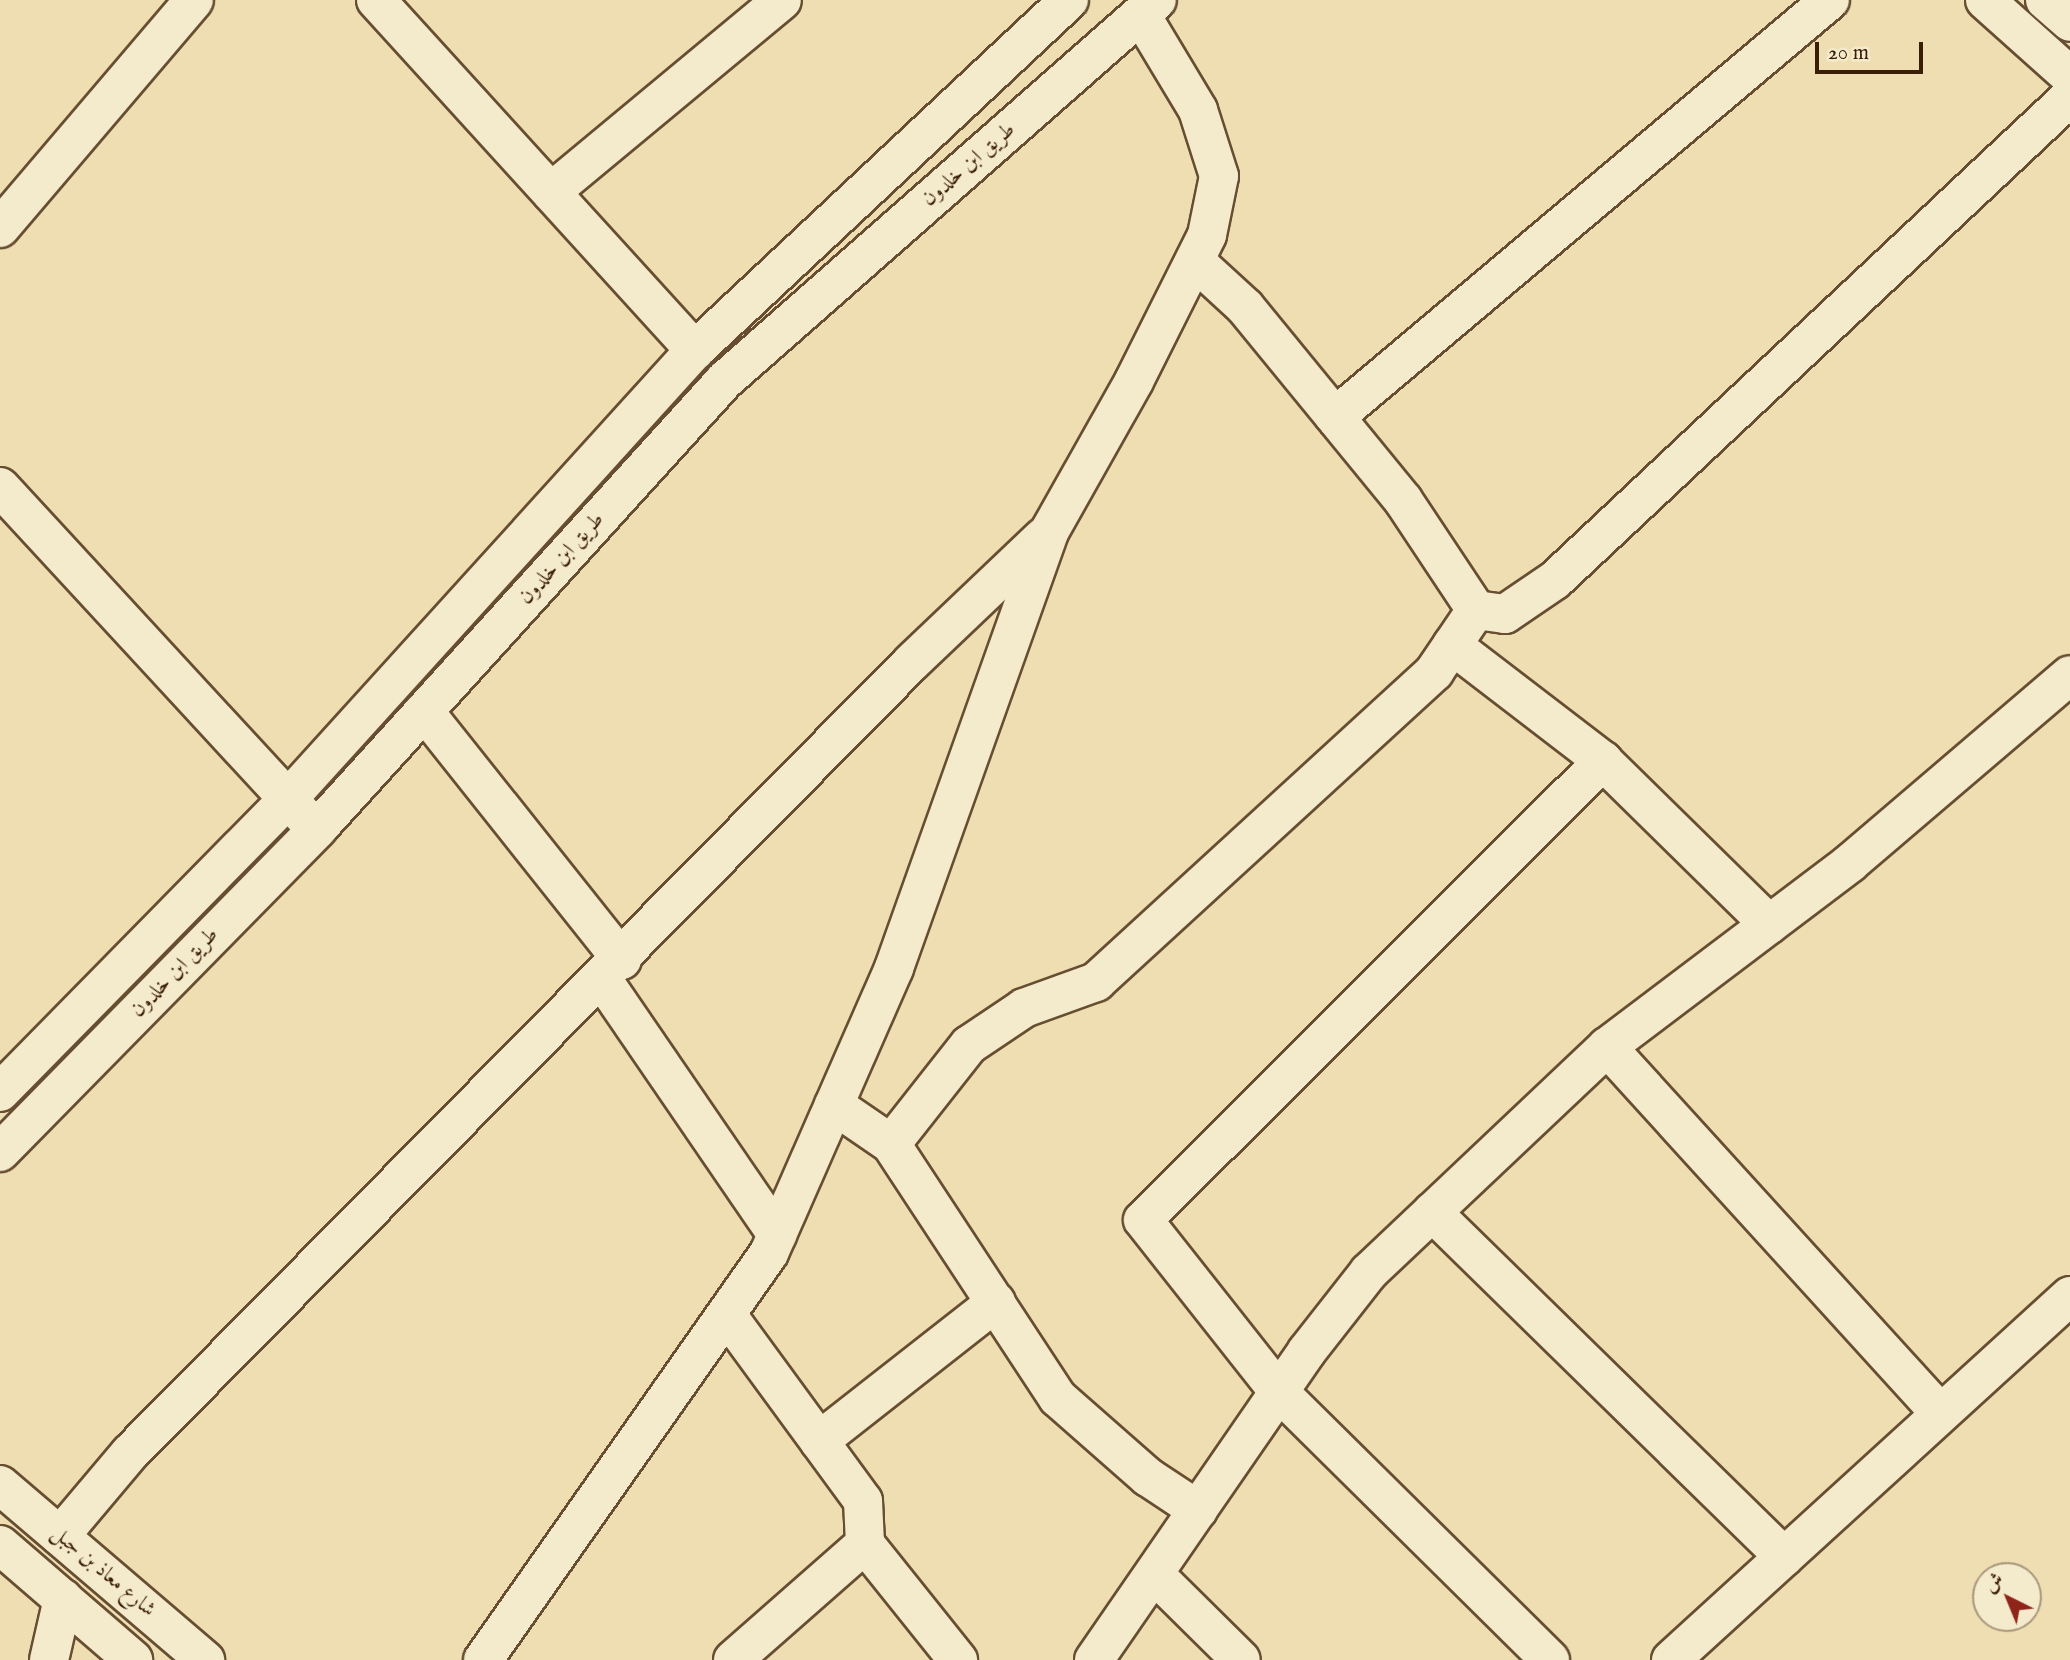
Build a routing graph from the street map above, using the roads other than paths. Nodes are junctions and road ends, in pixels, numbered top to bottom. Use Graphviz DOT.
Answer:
graph roads {
  1 [pos="194,0"];
  2 [pos="376,0"];
  3 [pos="782,0"];
  4 [pos="1069,0"];
  5 [pos="1830,0"];
  6 [pos="1985,0"];
  7 [pos="2045,0"];
  8 [pos="1149,7"];
  9 [pos="2070,22"];
  10 [pos="2070,76"];
  11 [pos="2070,97"];
  12 [pos="551,192"];
  13 [pos="0,228"];
  14 [pos="1195,261"];
  15 [pos="695,350"];
  16 [pos="1335,417"];
  17 [pos="0,487"];
  18 [pos="1049,532"];
  19 [pos="1476,610"];
  20 [pos="1452,645"];
  21 [pos="2070,676"];
  22 [pos="424,711"];
  23 [pos="1603,761"];
  24 [pos="286,801"];
  25 [pos="318,828"];
  26 [pos="1769,924"];
  27 [pos="612,969"];
  28 [pos="1607,1047"];
  29 [pos="0,1091"];
  30 [pos="834,1105"];
  31 [pos="891,1144"];
  32 [pos="0,1152"];
  33 [pos="1432,1212"];
  34 [pos="777,1235"];
  35 [pos="2070,1296"];
  36 [pos="996,1302"];
  37 [pos="727,1315"];
  38 [pos="1279,1392"];
  39 [pos="1939,1412"];
  40 [pos="819,1441"];
  41 [pos="0,1485"];
  42 [pos="1198,1510"];
  43 [pos="60,1536"];
  44 [pos="865,1544"];
  45 [pos="0,1545"];
  46 [pos="1784,1557"];
  47 [pos="1154,1574"];
  48 [pos="63,1599"];
  49 [pos="49,1660"];
  50 [pos="133,1660"];
  51 [pos="205,1660"];
  52 [pos="483,1660"];
  53 [pos="733,1660"];
  54 [pos="958,1660"];
  55 [pos="1094,1660"];
  56 [pos="1241,1660"];
  57 [pos="1550,1660"];
  58 [pos="1671,1660"];
  1 -- 13 [label="street"];
  2 -- 12 [label="street"];
  3 -- 12 [label="street"];
  4 -- 15 [label="street, طريق ابن خلدون"];
  5 -- 16 [label="street"];
  6 -- 10 [label="street"];
  7 -- 9 [label="street"];
  8 -- 14 [label="street"];
  8 -- 22 [label="street, طريق ابن خلدون"];
  11 -- 19 [label="street"];
  12 -- 15 [label="street"];
  14 -- 16 [label="street"];
  14 -- 18 [label="street"];
  15 -- 24 [label="street, طريق ابن خلدون"];
  16 -- 19 [label="street"];
  17 -- 24 [label="street"];
  18 -- 27 [label="street"];
  18 -- 30 [label="street"];
  19 -- 20 [label="street"];
  20 -- 23 [label="street"];
  20 -- 31 [label="street"];
  21 -- 26 [label="street"];
  22 -- 25 [label="street, طريق ابن خلدون"];
  22 -- 27 [label="street"];
  23 -- 26 [label="street"];
  23 -- 38 [label="street"];
  24 -- 25 [label="street"];
  24 -- 29 [label="street, طريق ابن خلدون"];
  25 -- 32 [label="street, طريق ابن خلدون"];
  26 -- 28 [label="street"];
  27 -- 34 [label="street"];
  27 -- 43 [label="street"];
  28 -- 33 [label="street"];
  28 -- 39 [label="street"];
  30 -- 31 [label="street"];
  30 -- 34 [label="street"];
  31 -- 36 [label="street"];
  33 -- 38 [label="street"];
  33 -- 46 [label="street"];
  34 -- 37 [label="street"];
  35 -- 39 [label="street"];
  36 -- 40 [label="street"];
  36 -- 42 [label="street"];
  37 -- 40 [label="street"];
  37 -- 52 [label="street"];
  38 -- 42 [label="street"];
  38 -- 57 [label="street"];
  39 -- 46 [label="street"];
  40 -- 44 [label="street"];
  41 -- 43 [label="street, شارع معاذ بن جبل"];
  42 -- 47 [label="street"];
  43 -- 51 [label="street, شارع معاذ بن جبل"];
  44 -- 53 [label="street"];
  44 -- 54 [label="street"];
  45 -- 48 [label="street"];
  46 -- 58 [label="street"];
  47 -- 55 [label="street"];
  47 -- 56 [label="street"];
  48 -- 49 [label="street"];
  48 -- 50 [label="street"];
}
